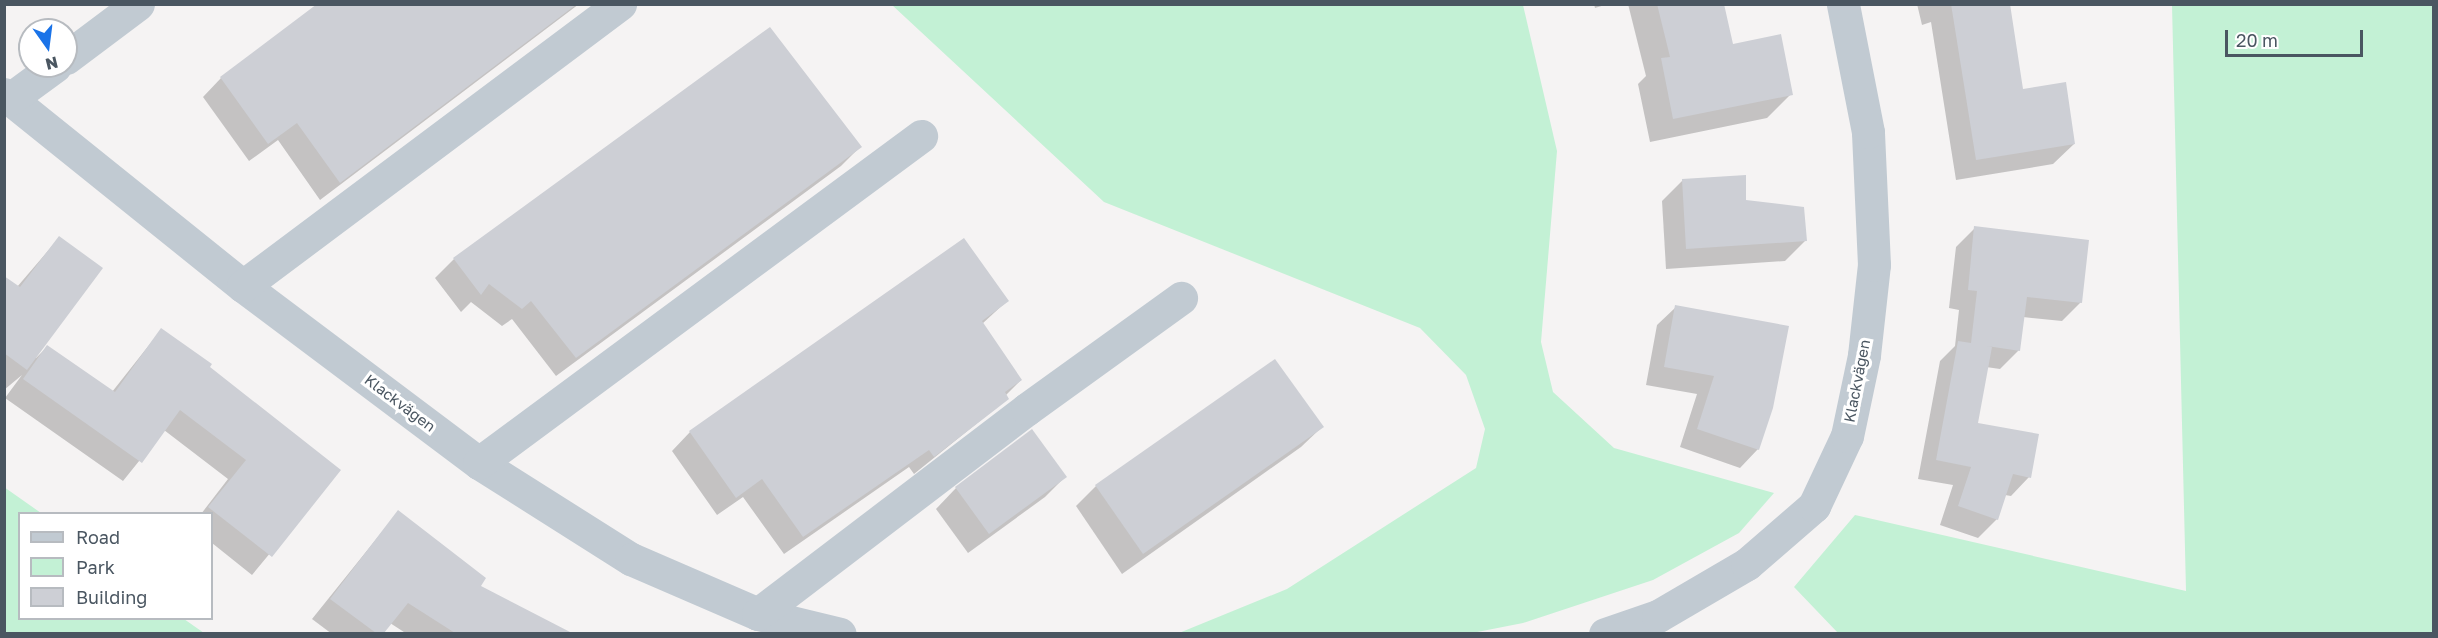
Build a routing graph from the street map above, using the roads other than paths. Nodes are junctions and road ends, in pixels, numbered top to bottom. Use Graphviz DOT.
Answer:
graph roads {
  1 [pos="138,4"];
  2 [pos="620,4"];
  3 [pos="1843,4"];
  4 [pos="78,49"];
  5 [pos="36,78"];
  6 [pos="7,96"];
  7 [pos="921,136"];
  8 [pos="243,286"];
  9 [pos="1181,298"];
  10 [pos="479,463"];
  11 [pos="758,614"];
  12 [pos="840,633"];
  13 [pos="1605,633"];
  1 -- 4 [label="street"];
  2 -- 8 [label="street"];
  3 -- 13 [label="street, Klackvägen"];
  5 -- 6 [label="street"];
  6 -- 8 [label="street, Klackvägen"];
  7 -- 10 [label="street"];
  8 -- 10 [label="street, Klackvägen"];
  9 -- 11 [label="street"];
  10 -- 11 [label="street, Klackvägen"];
  11 -- 12 [label="street, Klackvägen"];
}
